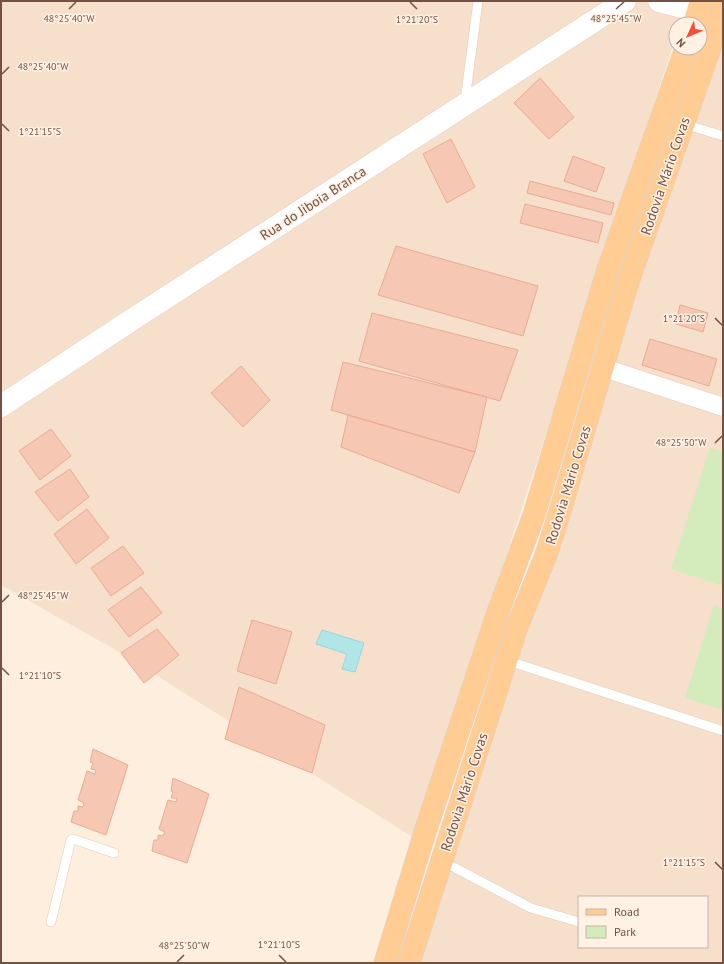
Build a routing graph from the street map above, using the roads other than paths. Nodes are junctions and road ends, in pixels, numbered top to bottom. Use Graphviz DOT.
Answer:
graph roads {
  1 [pos="478,1"];
  2 [pos="625,1"];
  3 [pos="659,1"];
  4 [pos="722,11"];
  5 [pos="698,12"];
  6 [pos="683,56"];
  7 [pos="465,105"];
  8 [pos="684,124"];
  9 [pos="723,136"];
  10 [pos="604,368"];
  11 [pos="1,406"];
  12 [pos="723,407"];
  13 [pos="506,660"];
  14 [pos="723,731"];
  15 [pos="114,853"];
  16 [pos="442,861"];
  17 [pos="51,922"];
  18 [pos="578,922"];
  19 [pos="385,963"];
  20 [pos="409,963"];
  1 -- 7 [label="lane"];
  2 -- 7 [label="main road, Rua do Jiboia Branca"];
  3 -- 5 [label="main road"];
  4 -- 5 [label="main road"];
  4 -- 8 [label="main road, Rodovia Mário Covas"];
  6 -- 19 [label="main road, Rodovia Mário Covas"];
  7 -- 11 [label="main road, Rua do Jiboia Branca"];
  8 -- 9 [label="lane"];
  8 -- 10 [label="main road, Rodovia Mário Covas"];
  10 -- 12 [label="street"];
  10 -- 13 [label="main road, Rodovia Mário Covas"];
  13 -- 14 [label="lane"];
  13 -- 16 [label="main road, Rodovia Mário Covas"];
  15 -- 17 [label="lane"];
  16 -- 18 [label="lane"];
  16 -- 20 [label="main road, Rodovia Mário Covas"];
}
